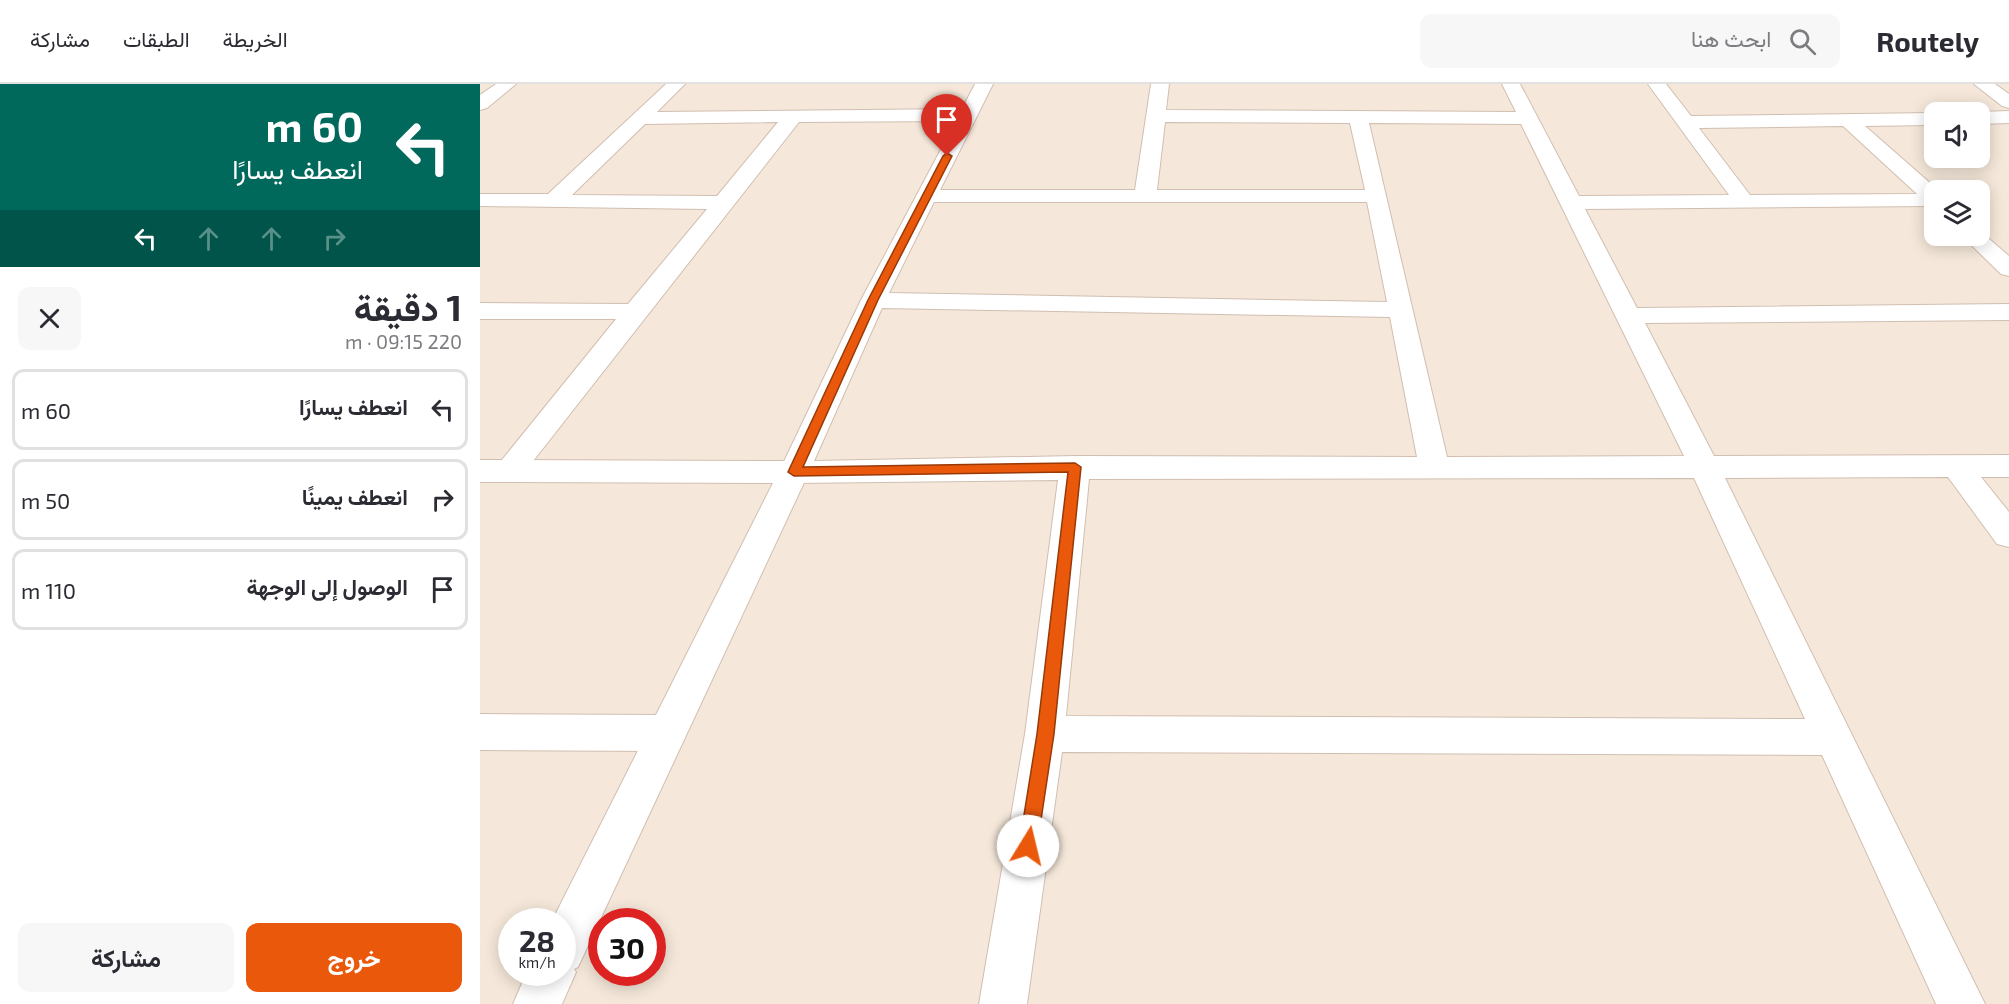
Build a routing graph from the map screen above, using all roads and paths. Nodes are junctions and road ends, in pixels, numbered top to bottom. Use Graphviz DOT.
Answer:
graph roads {
  1 [pos="507,84"];
  2 [pos="676,84"];
  3 [pos="984,84"];
  4 [pos="1160,84"];
  5 [pos="1511,84"];
  6 [pos="1657,84"];
  7 [pos="1983,84"];
  8 [pos="2009,102"];
  9 [pos="480,104"];
  10 [pos="968,115"];
  11 [pos="1156,116"];
  12 [pos="1358,117"];
  13 [pos="2009,117"];
  14 [pos="642,118"];
  15 [pos="792,118"];
  16 [pos="1528,118"];
  17 [pos="1990,118"];
  18 [pos="1924,119"];
  19 [pos="1850,122"];
  20 [pos="1686,123"];
  21 [pos="1924,190"];
  22 [pos="927,196"];
  23 [pos="1377,196"];
  24 [pos="1145,197"];
  25 [pos="480,200"];
  26 [pos="1743,200"];
  27 [pos="1924,200"];
  28 [pos="553,201"];
  29 [pos="725,203"];
  30 [pos="1570,203"];
  31 [pos="1984,246"];
  32 [pos="2009,269"];
  33 [pos="873,300"];
  34 [pos="1400,309"];
  35 [pos="480,311"];
  36 [pos="635,312"];
  37 [pos="2009,312"];
  38 [pos="1627,316"];
  39 [pos="1434,466"];
  40 [pos="1956,466"];
  41 [pos="2009,466"];
  42 [pos="1075,467"];
  43 [pos="1705,468"];
  44 [pos="494,471"];
  45 [pos="794,472"];
  46 [pos="2009,534"];
  47 [pos="480,732"];
  48 [pos="666,733"];
  49 [pos="1046,734"];
  50 [pos="1832,737"];
  51 [pos="576,922"];
  52 [pos="545,986"];
  53 [pos="537,1004"];
  54 [pos="1003,1004"];
  55 [pos="1961,1004"];
  1 -- 9 [label="street"];
  2 -- 14 [label="street"];
  3 -- 10 [label="street"];
  4 -- 11 [label="street"];
  5 -- 16 [label="street"];
  6 -- 20 [label="street"];
  7 -- 8 [label="street"];
  10 -- 15 [label="street"];
  10 -- 22 [label="street"];
  11 -- 12 [label="street"];
  11 -- 24 [label="street"];
  12 -- 16 [label="street"];
  12 -- 23 [label="street"];
  13 -- 17 [label="street"];
  14 -- 15 [label="street"];
  14 -- 28 [label="street"];
  15 -- 29 [label="street"];
  16 -- 30 [label="street"];
  18 -- 19 [label="street"];
  19 -- 20 [label="street"];
  19 -- 21 [label="street"];
  20 -- 26 [label="street"];
  22 -- 24 [label="street"];
  22 -- 33 [label="street"];
  23 -- 24 [label="street"];
  23 -- 34 [label="street"];
  25 -- 28 [label="street"];
  26 -- 27 [label="street"];
  26 -- 30 [label="street"];
  28 -- 29 [label="street"];
  29 -- 36 [label="street"];
  30 -- 38 [label="street"];
  31 -- 32 [label="street"];
  33 -- 34 [label="street"];
  33 -- 45 [label="street"];
  34 -- 39 [label="street"];
  35 -- 36 [label="street"];
  36 -- 44 [label="street"];
  37 -- 38 [label="street"];
  38 -- 43 [label="street"];
  39 -- 42 [label="street"];
  39 -- 43 [label="street"];
  40 -- 41 [label="street"];
  40 -- 43 [label="street"];
  40 -- 46 [label="street"];
  42 -- 45 [label="street"];
  42 -- 49 [label="street"];
  43 -- 50 [label="street"];
  44 -- 45 [label="street"];
  45 -- 48 [label="street"];
  47 -- 48 [label="street"];
  48 -- 51 [label="street"];
  49 -- 50 [label="street"];
  49 -- 54 [label="street"];
  50 -- 55 [label="street"];
  52 -- 53 [label="street"];
}
